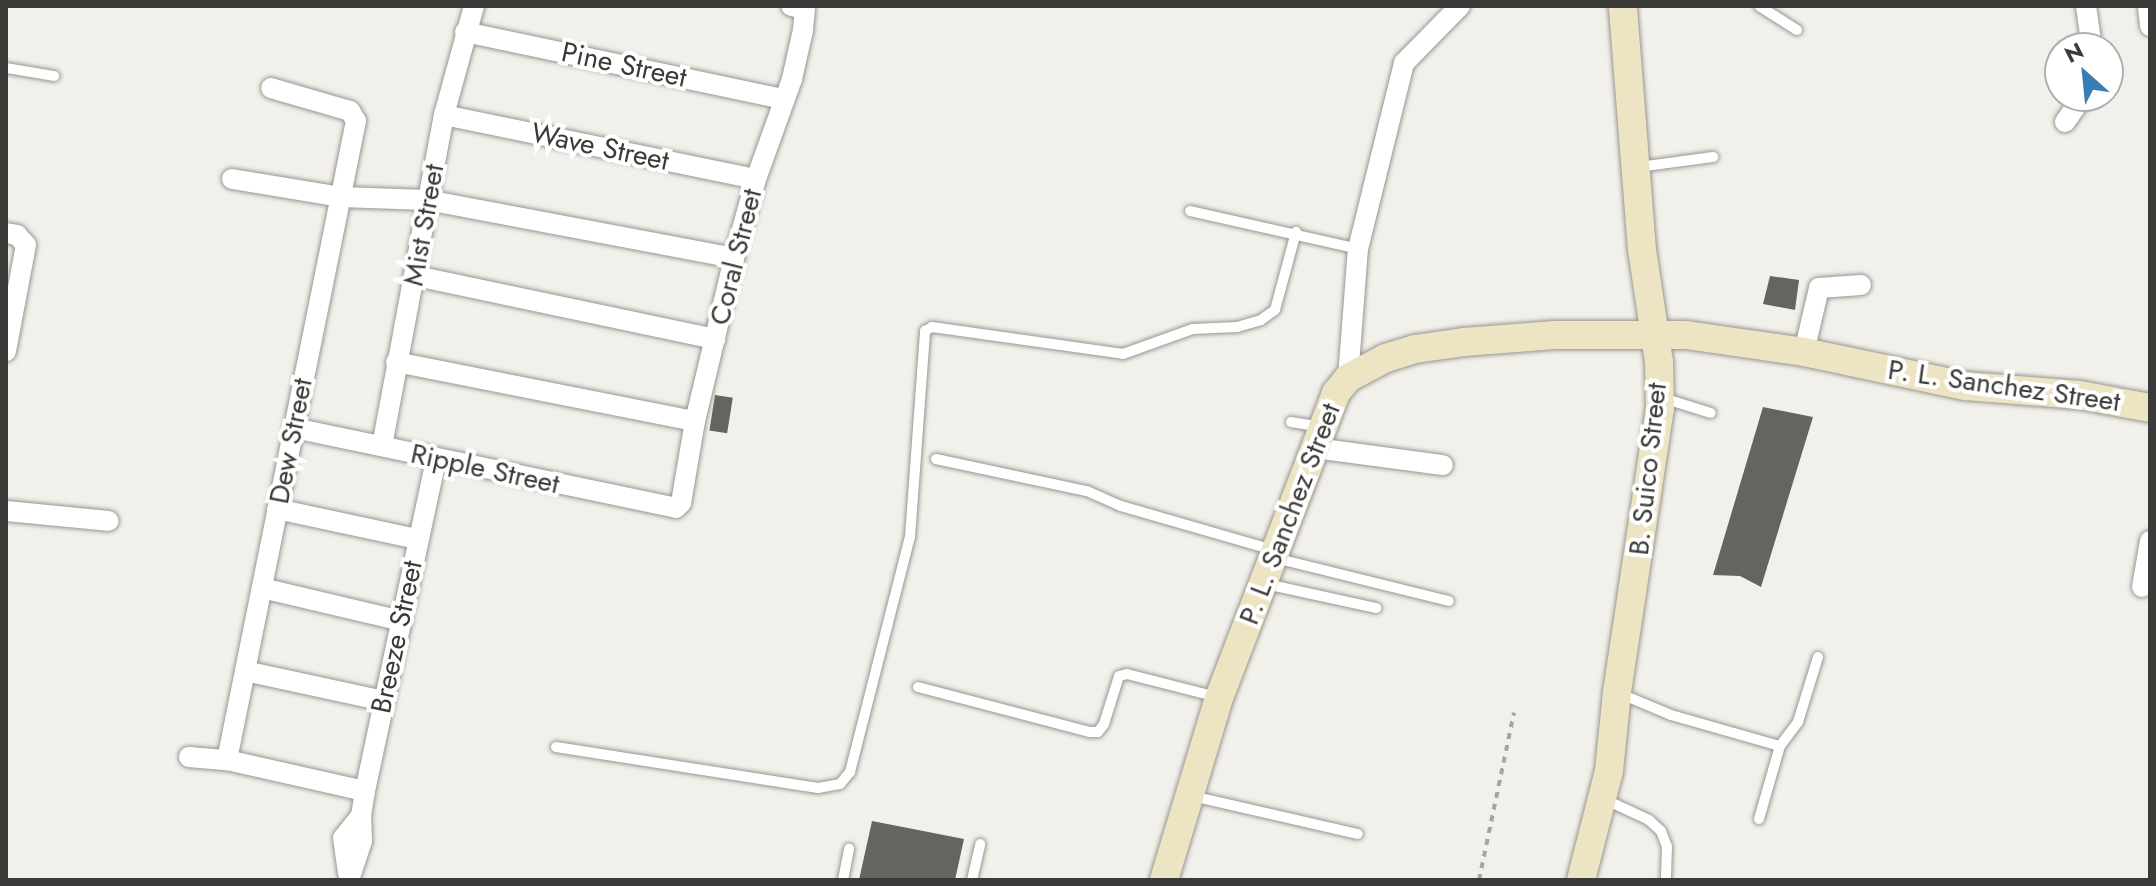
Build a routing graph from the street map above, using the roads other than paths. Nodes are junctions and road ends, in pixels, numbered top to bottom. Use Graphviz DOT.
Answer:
graph roads {
  1 [pos="474,6"];
  2 [pos="1460,6"];
  3 [pos="1759,6"];
  4 [pos="2086,6"];
  5 [pos="2148,6"];
  6 [pos="801,7"];
  7 [pos="1626,8"];
  8 [pos="2150,26"];
  9 [pos="1797,30"];
  10 [pos="465,32"];
  11 [pos="2090,32"];
  12 [pos="6,68"];
  13 [pos="54,76"];
  14 [pos="271,88"];
  15 [pos="784,99"];
  16 [pos="2072,112"];
  17 [pos="444,115"];
  18 [pos="2065,122"];
  19 [pos="1713,157"];
  20 [pos="1637,167"];
  21 [pos="232,179"];
  22 [pos="756,179"];
  23 [pos="341,197"];
  24 [pos="427,200"];
  25 [pos="1190,211"];
  26 [pos="1296,232"];
  27 [pos="6,233"];
  28 [pos="1358,249"];
  29 [pos="734,258"];
  30 [pos="416,276"];
  31 [pos="1861,285"];
  32 [pos="1656,334"];
  33 [pos="715,339"];
  34 [pos="6,351"];
  35 [pos="1804,352"];
  36 [pos="396,362"];
  37 [pos="1348,378"];
  38 [pos="1660,398"];
  39 [pos="2150,408"];
  40 [pos="1711,413"];
  41 [pos="695,421"];
  42 [pos="1291,422"];
  43 [pos="294,428"];
  44 [pos="1318,438"];
  45 [pos="382,446"];
  46 [pos="436,459"];
  47 [pos="936,459"];
  48 [pos="1443,465"];
  49 [pos="676,508"];
  50 [pos="277,509"];
  51 [pos="6,511"];
  52 [pos="109,521"];
  53 [pos="417,539"];
  54 [pos="2150,541"];
  55 [pos="1271,564"];
  56 [pos="2142,587"];
  57 [pos="262,588"];
  58 [pos="1449,601"];
  59 [pos="1376,608"];
  60 [pos="402,621"];
  61 [pos="1818,657"];
  62 [pos="245,671"];
  63 [pos="918,687"];
  64 [pos="1617,692"];
  65 [pos="1219,698"];
  66 [pos="384,701"];
  67 [pos="1780,746"];
  68 [pos="556,747"];
  69 [pos="189,757"];
  70 [pos="227,760"];
  71 [pos="365,791"];
  72 [pos="1190,796"];
  73 [pos="1602,798"];
  74 [pos="1759,819"];
  75 [pos="1358,834"];
  76 [pos="980,844"];
  77 [pos="849,849"];
  78 [pos="349,880"];
  79 [pos="843,880"];
  80 [pos="972,880"];
  81 [pos="1164,880"];
  82 [pos="1581,880"];
  83 [pos="1666,880"];
  1 -- 10 [label="street, Mist Street"];
  2 -- 28 [label="street"];
  3 -- 9 [label="lane"];
  4 -- 11 [label="street"];
  5 -- 8 [label="street"];
  6 -- 15 [label="street, Coral Street"];
  7 -- 20 [label="street, B. Suico Street"];
  10 -- 15 [label="street, Pine Street"];
  10 -- 17 [label="street, Mist Street"];
  12 -- 13 [label="lane"];
  14 -- 23 [label="street, Dew Street"];
  15 -- 22 [label="street, Coral Street"];
  16 -- 18 [label="street"];
  17 -- 22 [label="street, Wave Street"];
  17 -- 24 [label="street, Mist Street"];
  19 -- 20 [label="lane"];
  20 -- 32 [label="street, B. Suico Street"];
  21 -- 23 [label="street"];
  22 -- 29 [label="street, Coral Street"];
  23 -- 24 [label="street"];
  23 -- 43 [label="street, Dew Street"];
  24 -- 29 [label="street"];
  24 -- 30 [label="street, Mist Street"];
  25 -- 26 [label="lane"];
  26 -- 28 [label="lane"];
  26 -- 68 [label="lane"];
  27 -- 34 [label="street"];
  28 -- 37 [label="street"];
  29 -- 33 [label="street, Coral Street"];
  30 -- 33 [label="street"];
  30 -- 36 [label="street, Mist Street"];
  31 -- 35 [label="street"];
  32 -- 35 [label="street, P. L. Sanchez Street"];
  32 -- 37 [label="street, P. L. Sanchez Street"];
  32 -- 38 [label="street, B. Suico Street"];
  33 -- 41 [label="street, Coral Street"];
  35 -- 39 [label="street, P. L. Sanchez Street"];
  36 -- 41 [label="street"];
  36 -- 45 [label="street, Mist Street"];
  37 -- 44 [label="street, P. L. Sanchez Street"];
  38 -- 40 [label="lane"];
  38 -- 64 [label="street, B. Suico Street"];
  41 -- 49 [label="street, Coral Street"];
  42 -- 44 [label="lane"];
  43 -- 45 [label="street, Ripple Street"];
  43 -- 50 [label="street, Dew Street"];
  44 -- 48 [label="street"];
  44 -- 55 [label="street, P. L. Sanchez Street"];
  45 -- 46 [label="street, Ripple Street"];
  46 -- 49 [label="street, Ripple Street"];
  46 -- 53 [label="street, Breeze Street"];
  47 -- 55 [label="lane"];
  50 -- 53 [label="street"];
  50 -- 57 [label="street, Dew Street"];
  51 -- 52 [label="street"];
  53 -- 60 [label="street, Breeze Street"];
  54 -- 56 [label="street"];
  55 -- 58 [label="lane"];
  55 -- 59 [label="lane"];
  55 -- 65 [label="street, P. L. Sanchez Street"];
  57 -- 60 [label="street"];
  57 -- 62 [label="street, Dew Street"];
  60 -- 66 [label="street, Breeze Street"];
  61 -- 67 [label="lane"];
  62 -- 66 [label="street"];
  62 -- 70 [label="street, Dew Street"];
  63 -- 65 [label="lane"];
  64 -- 67 [label="lane"];
  64 -- 73 [label="street, B. Suico Street"];
  65 -- 72 [label="street, P. L. Sanchez Street"];
  66 -- 71 [label="street, Breeze Street"];
  67 -- 74 [label="lane"];
  69 -- 70 [label="street"];
  70 -- 71 [label="street"];
  71 -- 78 [label="street, Breeze Street"];
  72 -- 75 [label="lane"];
  72 -- 81 [label="street, P. L. Sanchez Street"];
  73 -- 82 [label="street, B. Suico Street"];
  73 -- 83 [label="lane"];
  76 -- 80 [label="lane"];
  77 -- 79 [label="lane"];
}
